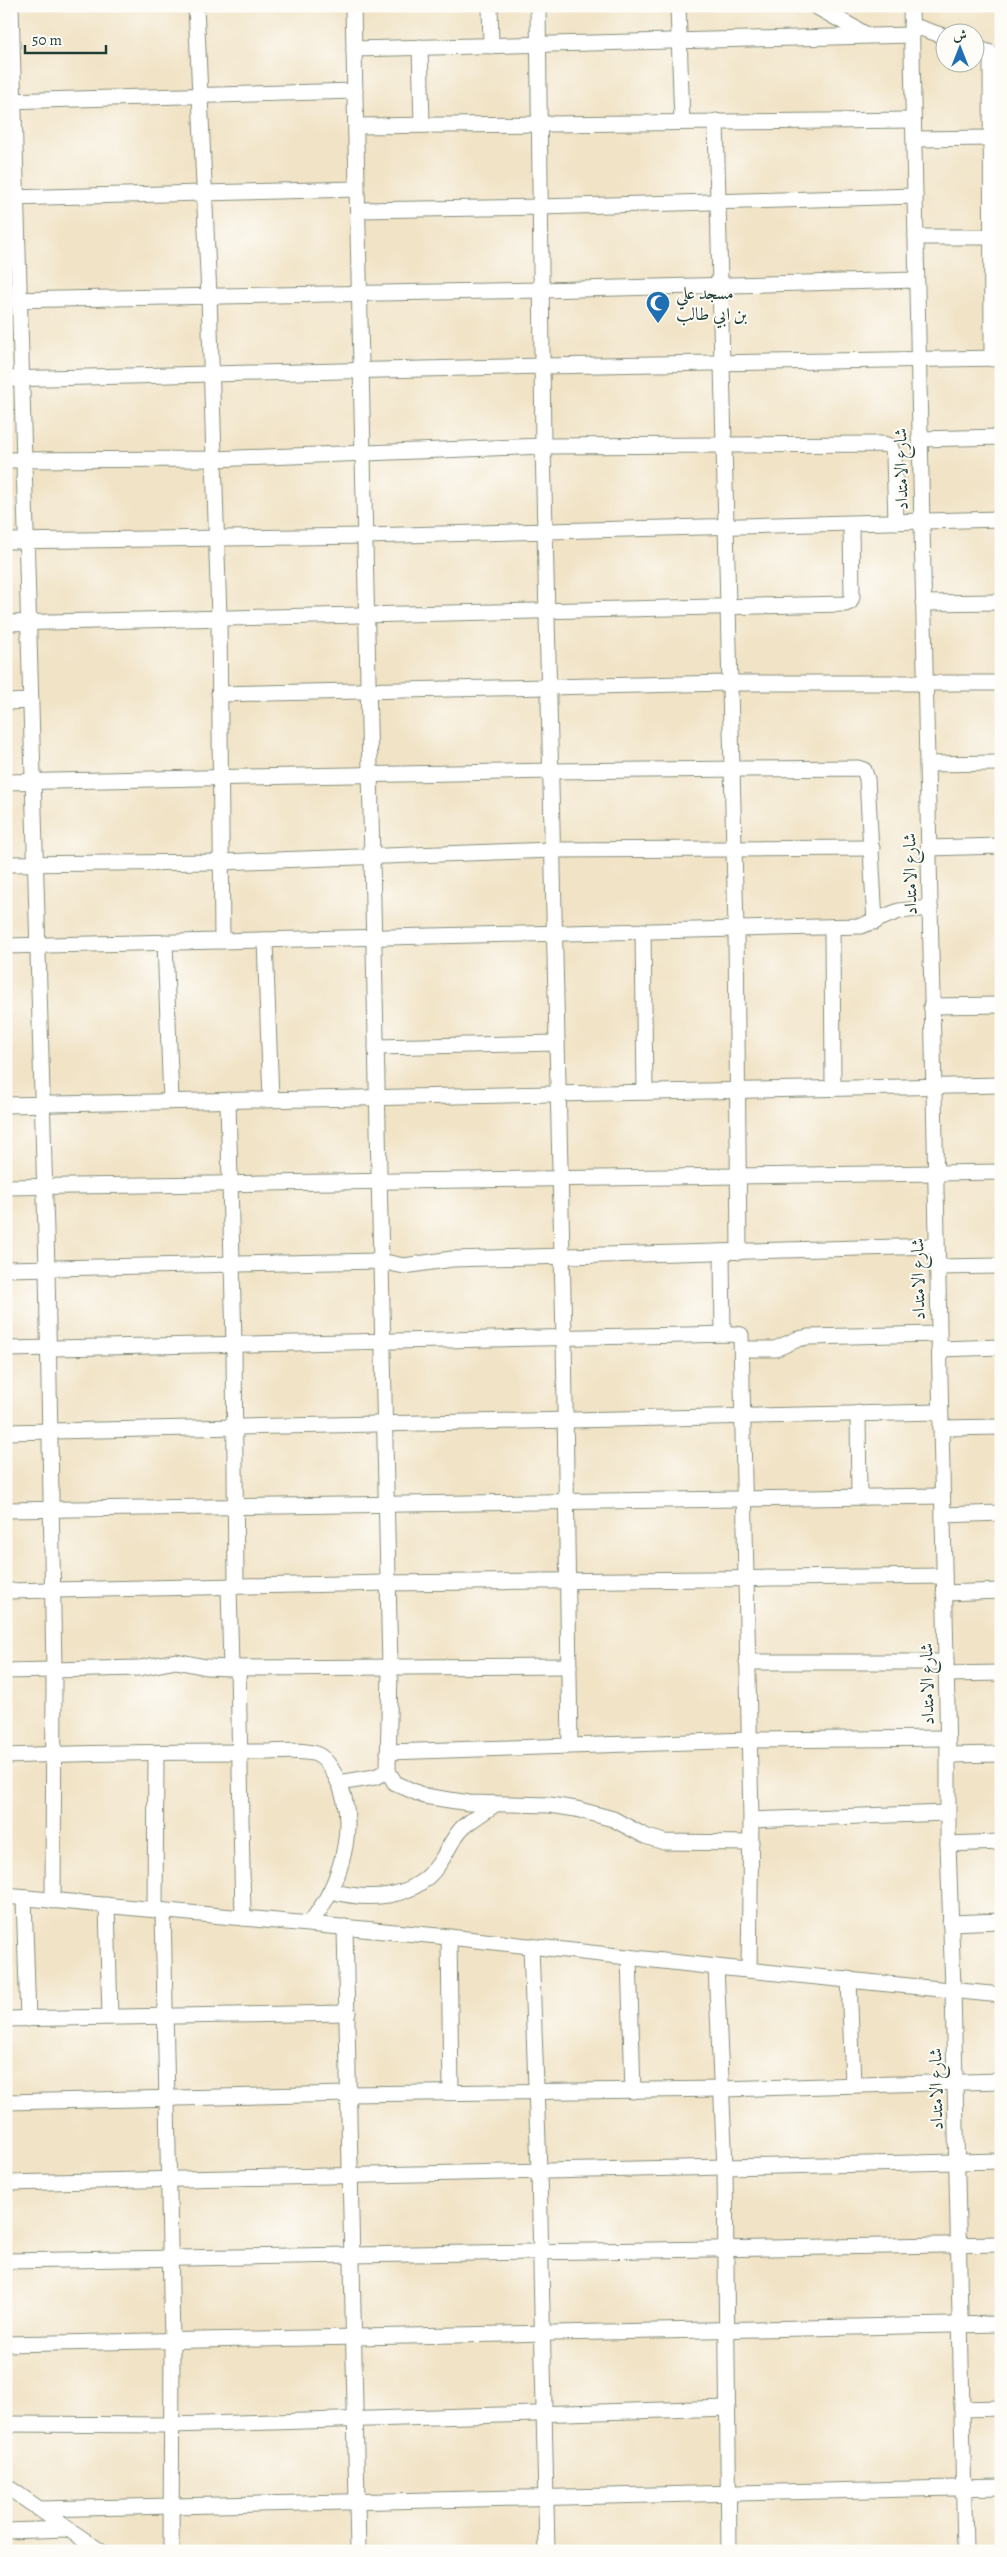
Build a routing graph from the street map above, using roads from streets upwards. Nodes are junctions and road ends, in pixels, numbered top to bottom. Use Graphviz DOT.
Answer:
graph roads {
  1 [pos="11,6"];
  2 [pos="196,6"];
  3 [pos="353,6"];
  4 [pos="490,6"];
  5 [pos="538,6"];
  6 [pos="678,6"];
  7 [pos="814,6"];
  8 [pos="911,6"];
  9 [pos="911,30"];
  10 [pos="934,34"];
  11 [pos="868,36"];
  12 [pos="680,40"];
  13 [pos="539,44"];
  14 [pos="491,46"];
  15 [pos="420,48"];
  16 [pos="354,50"];
  17 [pos="984,51"];
  18 [pos="996,55"];
  19 [pos="355,91"];
  20 [pos="199,96"];
  21 [pos="10,101"];
  22 [pos="913,120"];
  23 [pos="716,121"];
  24 [pos="682,122"];
  25 [pos="540,124"];
  26 [pos="422,125"];
  27 [pos="356,126"];
  28 [pos="992,138"];
  29 [pos="914,139"];
  30 [pos="357,190"];
  31 [pos="205,192"];
  32 [pos="915,196"];
  33 [pos="11,198"];
  34 [pos="718,203"];
  35 [pos="541,207"];
  36 [pos="358,210"];
  37 [pos="916,237"];
  38 [pos="992,237"];
  39 [pos="916,280"];
  40 [pos="720,285"];
  41 [pos="542,290"];
  42 [pos="359,292"];
  43 [pos="209,296"];
  44 [pos="13,300"];
  45 [pos="996,358"];
  46 [pos="917,360"];
  47 [pos="722,364"];
  48 [pos="543,366"];
  49 [pos="361,372"];
  50 [pos="211,375"];
  51 [pos="6,379"];
  52 [pos="22,379"];
  53 [pos="1001,437"];
  54 [pos="919,439"];
  55 [pos="724,445"];
  56 [pos="543,446"];
  57 [pos="364,453"];
  58 [pos="23,459"];
  59 [pos="214,459"];
  60 [pos="6,460"];
  61 [pos="1001,519"];
  62 [pos="921,520"];
  63 [pos="896,522"];
  64 [pos="851,524"];
  65 [pos="725,525"];
  66 [pos="545,530"];
  67 [pos="365,536"];
  68 [pos="216,538"];
  69 [pos="26,540"];
  70 [pos="6,541"];
  71 [pos="1001,602"];
  72 [pos="923,603"];
  73 [pos="728,607"];
  74 [pos="548,610"];
  75 [pos="366,615"];
  76 [pos="218,618"];
  77 [pos="6,622"];
  78 [pos="29,622"];
  79 [pos="729,683"];
  80 [pos="1001,683"];
  81 [pos="925,684"];
  82 [pos="550,687"];
  83 [pos="368,692"];
  84 [pos="219,694"];
  85 [pos="31,701"];
  86 [pos="6,702"];
  87 [pos="1001,763"];
  88 [pos="926,764"];
  89 [pos="731,768"];
  90 [pos="551,771"];
  91 [pos="370,775"];
  92 [pos="220,778"];
  93 [pos="6,782"];
  94 [pos="33,782"];
  95 [pos="1001,846"];
  96 [pos="733,848"];
  97 [pos="872,848"];
  98 [pos="928,848"];
  99 [pos="553,850"];
  100 [pos="372,856"];
  101 [pos="221,862"];
  102 [pos="35,863"];
  103 [pos="6,864"];
  104 [pos="930,908"];
  105 [pos="875,922"];
  106 [pos="832,927"];
  107 [pos="736,929"];
  108 [pos="643,931"];
  109 [pos="554,934"];
  110 [pos="373,938"];
  111 [pos="265,940"];
  112 [pos="222,941"];
  113 [pos="165,942"];
  114 [pos="38,945"];
  115 [pos="6,946"];
  116 [pos="1001,1005"];
  117 [pos="931,1006"];
  118 [pos="557,1044"];
  119 [pos="376,1047"];
  120 [pos="1001,1085"];
  121 [pos="933,1086"];
  122 [pos="833,1088"];
  123 [pos="738,1089"];
  124 [pos="646,1092"];
  125 [pos="558,1093"];
  126 [pos="377,1097"];
  127 [pos="228,1100"];
  128 [pos="270,1100"];
  129 [pos="171,1102"];
  130 [pos="42,1104"];
  131 [pos="6,1105"];
  132 [pos="1001,1172"];
  133 [pos="934,1173"];
  134 [pos="738,1176"];
  135 [pos="560,1177"];
  136 [pos="379,1180"];
  137 [pos="230,1182"];
  138 [pos="45,1186"];
  139 [pos="6,1187"];
  140 [pos="936,1246"];
  141 [pos="722,1252"];
  142 [pos="739,1252"];
  143 [pos="563,1256"];
  144 [pos="380,1261"];
  145 [pos="231,1264"];
  146 [pos="1001,1266"];
  147 [pos="936,1267"];
  148 [pos="47,1268"];
  149 [pos="6,1269"];
  150 [pos="723,1334"];
  151 [pos="564,1338"];
  152 [pos="938,1341"];
  153 [pos="382,1342"];
  154 [pos="234,1346"];
  155 [pos="1001,1347"];
  156 [pos="47,1348"];
  157 [pos="6,1349"];
  158 [pos="742,1349"];
  159 [pos="940,1412"];
  160 [pos="858,1413"];
  161 [pos="742,1415"];
  162 [pos="565,1420"];
  163 [pos="384,1423"];
  164 [pos="234,1427"];
  165 [pos="1001,1427"];
  166 [pos="941,1428"];
  167 [pos="50,1431"];
  168 [pos="6,1432"];
  169 [pos="942,1496"];
  170 [pos="859,1497"];
  171 [pos="744,1498"];
  172 [pos="566,1503"];
  173 [pos="386,1506"];
  174 [pos="235,1507"];
  175 [pos="52,1509"];
  176 [pos="6,1510"];
  177 [pos="1001,1513"];
  178 [pos="943,1515"];
  179 [pos="944,1576"];
  180 [pos="746,1579"];
  181 [pos="568,1582"];
  182 [pos="387,1583"];
  183 [pos="232,1586"];
  184 [pos="53,1590"];
  185 [pos="1001,1591"];
  186 [pos="6,1592"];
  187 [pos="944,1593"];
  188 [pos="747,1662"];
  189 [pos="569,1666"];
  190 [pos="390,1667"];
  191 [pos="234,1668"];
  192 [pos="946,1668"];
  193 [pos="54,1670"];
  194 [pos="6,1671"];
  195 [pos="1001,1673"];
  196 [pos="947,1738"];
  197 [pos="749,1740"];
  198 [pos="570,1745"];
  199 [pos="239,1752"];
  200 [pos="388,1752"];
  201 [pos="54,1754"];
  202 [pos="156,1754"];
  203 [pos="1001,1754"];
  204 [pos="948,1755"];
  205 [pos="6,1756"];
  206 [pos="388,1771"];
  207 [pos="339,1783"];
  208 [pos="494,1805"];
  209 [pos="947,1814"];
  210 [pos="751,1820"];
  211 [pos="1001,1842"];
  212 [pos="751,1843"];
  213 [pos="948,1844"];
  214 [pos="331,1891"];
  215 [pos="6,1896"];
  216 [pos="24,1898"];
  217 [pos="53,1901"];
  218 [pos="107,1905"];
  219 [pos="159,1910"];
  220 [pos="243,1918"];
  221 [pos="1001,1921"];
  222 [pos="950,1923"];
  223 [pos="309,1924"];
  224 [pos="345,1927"];
  225 [pos="449,1937"];
  226 [pos="531,1946"];
  227 [pos="629,1957"];
  228 [pos="716,1967"];
  229 [pos="750,1970"];
  230 [pos="848,1979"];
  231 [pos="953,1989"];
  232 [pos="1001,1995"];
  233 [pos="348,2014"];
  234 [pos="165,2016"];
  235 [pos="110,2017"];
  236 [pos="6,2019"];
  237 [pos="28,2019"];
  238 [pos="1001,2081"];
  239 [pos="955,2082"];
  240 [pos="853,2085"];
  241 [pos="722,2089"];
  242 [pos="634,2091"];
  243 [pos="451,2092"];
  244 [pos="537,2092"];
  245 [pos="350,2094"];
  246 [pos="167,2098"];
  247 [pos="6,2102"];
  248 [pos="1001,2161"];
  249 [pos="957,2163"];
  250 [pos="725,2168"];
  251 [pos="539,2170"];
  252 [pos="350,2174"];
  253 [pos="169,2178"];
  254 [pos="6,2183"];
  255 [pos="1001,2244"];
  256 [pos="958,2245"];
  257 [pos="727,2248"];
  258 [pos="540,2251"];
  259 [pos="352,2255"];
  260 [pos="170,2259"];
  261 [pos="6,2261"];
  262 [pos="1001,2324"];
  263 [pos="960,2325"];
  264 [pos="727,2328"];
  265 [pos="541,2332"];
  266 [pos="354,2335"];
  267 [pos="172,2341"];
  268 [pos="6,2344"];
  269 [pos="728,2408"];
  270 [pos="1001,2408"];
  271 [pos="962,2409"];
  272 [pos="542,2414"];
  273 [pos="356,2419"];
  274 [pos="6,2424"];
  275 [pos="172,2425"];
  276 [pos="6,2486"];
  277 [pos="1001,2487"];
  278 [pos="963,2488"];
  279 [pos="728,2494"];
  280 [pos="544,2496"];
  281 [pos="357,2500"];
  282 [pos="171,2506"];
  283 [pos="38,2509"];
  284 [pos="67,2529"];
  285 [pos="6,2531"];
  286 [pos="100,2551"];
  287 [pos="171,2551"];
  288 [pos="358,2551"];
  289 [pos="546,2551"];
  290 [pos="729,2551"];
  291 [pos="965,2551"];
  1 -- 21 [label="street"];
  2 -- 20 [label="street"];
  3 -- 16 [label="street"];
  4 -- 14 [label="street"];
  5 -- 13 [label="street"];
  6 -- 12 [label="street"];
  7 -- 11 [label="street"];
  8 -- 9 [label="street, شارع الامتداد"];
  9 -- 10 [label="street"];
  9 -- 11 [label="street"];
  9 -- 22 [label="street, شارع الامتداد"];
  11 -- 12 [label="street"];
  12 -- 13 [label="street"];
  12 -- 24 [label="street"];
  13 -- 14 [label="street"];
  13 -- 25 [label="street"];
  14 -- 15 [label="street"];
  15 -- 16 [label="street"];
  15 -- 26 [label="street"];
  16 -- 19 [label="street"];
  17 -- 18 [label="street"];
  18 -- 28 [label="street"];
  19 -- 20 [label="street"];
  19 -- 27 [label="street"];
  20 -- 21 [label="street"];
  20 -- 31 [label="street"];
  21 -- 33 [label="street"];
  22 -- 23 [label="street"];
  22 -- 29 [label="street, شارع الامتداد"];
  23 -- 24 [label="street"];
  23 -- 34 [label="street"];
  24 -- 25 [label="street"];
  25 -- 26 [label="street"];
  25 -- 35 [label="street"];
  26 -- 27 [label="street"];
  27 -- 30 [label="street"];
  28 -- 29 [label="street"];
  28 -- 38 [label="street"];
  29 -- 32 [label="street, شارع الامتداد"];
  30 -- 31 [label="street"];
  30 -- 36 [label="street"];
  31 -- 33 [label="street"];
  31 -- 43 [label="street"];
  32 -- 34 [label="street"];
  32 -- 37 [label="street, شارع الامتداد"];
  33 -- 44 [label="street"];
  34 -- 35 [label="street"];
  34 -- 40 [label="street"];
  35 -- 36 [label="street"];
  35 -- 41 [label="street"];
  36 -- 42 [label="street"];
  37 -- 38 [label="street"];
  37 -- 39 [label="street, شارع الامتداد"];
  38 -- 45 [label="street"];
  39 -- 40 [label="street"];
  39 -- 46 [label="street, شارع الامتداد"];
  40 -- 41 [label="street"];
  40 -- 47 [label="street"];
  41 -- 42 [label="street"];
  41 -- 48 [label="street"];
  42 -- 43 [label="street"];
  42 -- 49 [label="street"];
  43 -- 44 [label="street"];
  43 -- 50 [label="street"];
  44 -- 52 [label="street"];
  45 -- 46 [label="street"];
  46 -- 47 [label="street"];
  46 -- 54 [label="street, شارع الامتداد"];
  47 -- 48 [label="street"];
  47 -- 55 [label="street"];
  48 -- 49 [label="street"];
  48 -- 56 [label="street"];
  49 -- 50 [label="street"];
  49 -- 57 [label="street"];
  50 -- 52 [label="street"];
  50 -- 59 [label="street"];
  51 -- 52 [label="street"];
  52 -- 58 [label="street"];
  53 -- 54 [label="street"];
  54 -- 62 [label="street, شارع الامتداد"];
  55 -- 56 [label="street"];
  55 -- 63 [label="street"];
  55 -- 65 [label="street"];
  56 -- 57 [label="street"];
  56 -- 66 [label="street"];
  57 -- 59 [label="street"];
  57 -- 67 [label="street"];
  58 -- 59 [label="street"];
  58 -- 60 [label="street"];
  58 -- 69 [label="street"];
  59 -- 68 [label="street"];
  61 -- 62 [label="street"];
  62 -- 63 [label="street"];
  62 -- 72 [label="street, شارع الامتداد"];
  63 -- 64 [label="street"];
  64 -- 65 [label="street"];
  64 -- 73 [label="street"];
  65 -- 66 [label="street"];
  65 -- 73 [label="street"];
  66 -- 67 [label="street"];
  66 -- 74 [label="street"];
  67 -- 68 [label="street"];
  67 -- 75 [label="street"];
  68 -- 69 [label="street"];
  68 -- 76 [label="street"];
  69 -- 70 [label="street"];
  69 -- 78 [label="street"];
  71 -- 72 [label="street"];
  72 -- 81 [label="street, شارع الامتداد"];
  73 -- 74 [label="street"];
  73 -- 79 [label="street"];
  74 -- 75 [label="street"];
  74 -- 82 [label="street"];
  75 -- 76 [label="street"];
  75 -- 83 [label="street"];
  76 -- 78 [label="street"];
  76 -- 84 [label="street"];
  77 -- 78 [label="street"];
  78 -- 85 [label="street"];
  79 -- 81 [label="street"];
  79 -- 82 [label="street"];
  79 -- 89 [label="street"];
  80 -- 81 [label="street"];
  81 -- 88 [label="street, شارع الامتداد"];
  82 -- 83 [label="street"];
  82 -- 90 [label="street"];
  83 -- 84 [label="street"];
  83 -- 91 [label="street"];
  84 -- 92 [label="street"];
  85 -- 86 [label="street"];
  85 -- 94 [label="street"];
  87 -- 88 [label="street"];
  88 -- 98 [label="street, شارع الامتداد"];
  89 -- 90 [label="street"];
  89 -- 96 [label="street"];
  89 -- 97 [label="street"];
  90 -- 91 [label="street"];
  90 -- 99 [label="street"];
  91 -- 92 [label="street"];
  91 -- 100 [label="street"];
  92 -- 94 [label="street"];
  92 -- 101 [label="street"];
  93 -- 94 [label="street"];
  94 -- 102 [label="street"];
  95 -- 98 [label="street"];
  96 -- 97 [label="street"];
  96 -- 99 [label="street"];
  96 -- 107 [label="street"];
  97 -- 105 [label="street"];
  98 -- 104 [label="street, شارع الامتداد"];
  99 -- 100 [label="street"];
  99 -- 109 [label="street"];
  100 -- 101 [label="street"];
  100 -- 110 [label="street"];
  101 -- 102 [label="street"];
  101 -- 112 [label="street"];
  102 -- 103 [label="street"];
  102 -- 114 [label="street"];
  104 -- 105 [label="street"];
  104 -- 117 [label="street, شارع الامتداد"];
  105 -- 106 [label="street"];
  106 -- 107 [label="street"];
  106 -- 122 [label="street"];
  107 -- 108 [label="street"];
  107 -- 123 [label="street"];
  108 -- 109 [label="street"];
  108 -- 124 [label="street"];
  109 -- 110 [label="street"];
  109 -- 118 [label="street"];
  110 -- 111 [label="street"];
  110 -- 119 [label="street"];
  111 -- 112 [label="street"];
  111 -- 128 [label="street"];
  112 -- 113 [label="street"];
  113 -- 114 [label="street"];
  113 -- 129 [label="street"];
  114 -- 115 [label="street"];
  114 -- 130 [label="street"];
  116 -- 117 [label="street"];
  117 -- 121 [label="street, شارع الامتداد"];
  118 -- 119 [label="street"];
  118 -- 125 [label="street"];
  119 -- 126 [label="street"];
  120 -- 121 [label="street"];
  121 -- 122 [label="street"];
  121 -- 133 [label="street, شارع الامتداد"];
  122 -- 123 [label="street"];
  123 -- 124 [label="street"];
  123 -- 134 [label="street"];
  124 -- 125 [label="street"];
  125 -- 126 [label="street"];
  125 -- 135 [label="street"];
  126 -- 128 [label="street"];
  126 -- 136 [label="street"];
  127 -- 128 [label="street"];
  127 -- 129 [label="street"];
  127 -- 137 [label="street"];
  129 -- 130 [label="street"];
  130 -- 131 [label="street"];
  130 -- 138 [label="street"];
  132 -- 133 [label="street"];
  133 -- 134 [label="street"];
  133 -- 140 [label="street, شارع الامتداد"];
  134 -- 135 [label="street"];
  134 -- 142 [label="street"];
  135 -- 136 [label="street"];
  135 -- 143 [label="street"];
  136 -- 137 [label="street"];
  136 -- 144 [label="street"];
  137 -- 138 [label="street"];
  137 -- 145 [label="street"];
  138 -- 139 [label="street"];
  138 -- 148 [label="street"];
  140 -- 142 [label="street"];
  140 -- 147 [label="street, شارع الامتداد"];
  141 -- 142 [label="street"];
  141 -- 143 [label="street"];
  141 -- 150 [label="street"];
  143 -- 144 [label="street"];
  143 -- 151 [label="street"];
  144 -- 145 [label="street"];
  144 -- 153 [label="street"];
  145 -- 148 [label="street"];
  145 -- 154 [label="street"];
  146 -- 147 [label="street"];
  147 -- 152 [label="street, شارع الامتداد"];
  148 -- 149 [label="street"];
  148 -- 156 [label="street"];
  150 -- 151 [label="street"];
  150 -- 158 [label="street"];
  151 -- 153 [label="street"];
  151 -- 162 [label="street"];
  152 -- 155 [label="street"];
  152 -- 158 [label="street"];
  152 -- 159 [label="street, شارع الامتداد"];
  153 -- 154 [label="street"];
  153 -- 163 [label="street"];
  154 -- 156 [label="street"];
  154 -- 164 [label="street"];
  156 -- 157 [label="street"];
  156 -- 167 [label="street"];
  158 -- 161 [label="street"];
  159 -- 160 [label="street"];
  159 -- 166 [label="street, شارع الامتداد"];
  160 -- 161 [label="street"];
  160 -- 170 [label="street"];
  161 -- 162 [label="street"];
  161 -- 171 [label="street"];
  162 -- 163 [label="street"];
  162 -- 172 [label="street"];
  163 -- 164 [label="street"];
  163 -- 173 [label="street"];
  164 -- 167 [label="street"];
  164 -- 174 [label="street"];
  165 -- 166 [label="street"];
  166 -- 169 [label="street, شارع الامتداد"];
  167 -- 168 [label="street"];
  167 -- 175 [label="street"];
  169 -- 170 [label="street"];
  169 -- 178 [label="street, شارع الامتداد"];
  170 -- 171 [label="street"];
  171 -- 172 [label="street"];
  171 -- 180 [label="street"];
  172 -- 173 [label="street"];
  172 -- 181 [label="street"];
  173 -- 174 [label="street"];
  173 -- 182 [label="street"];
  174 -- 175 [label="street"];
  174 -- 183 [label="street"];
  175 -- 176 [label="street"];
  175 -- 184 [label="street"];
  177 -- 178 [label="street"];
  178 -- 179 [label="street, شارع الامتداد"];
  179 -- 180 [label="street"];
  179 -- 187 [label="street, شارع الامتداد"];
  180 -- 181 [label="street"];
  180 -- 188 [label="street"];
  181 -- 182 [label="street"];
  181 -- 189 [label="street"];
  182 -- 183 [label="street"];
  182 -- 190 [label="street"];
  183 -- 184 [label="street"];
  183 -- 191 [label="street"];
  184 -- 186 [label="street"];
  184 -- 193 [label="street"];
  185 -- 187 [label="street"];
  187 -- 192 [label="street, شارع الامتداد"];
  188 -- 192 [label="street"];
  188 -- 197 [label="street"];
  189 -- 190 [label="street"];
  189 -- 198 [label="street"];
  190 -- 191 [label="street"];
  190 -- 200 [label="street"];
  191 -- 193 [label="street"];
  191 -- 199 [label="street"];
  192 -- 195 [label="street"];
  192 -- 196 [label="street, شارع الامتداد"];
  193 -- 194 [label="street"];
  193 -- 201 [label="street"];
  196 -- 197 [label="street"];
  196 -- 204 [label="street, شارع الامتداد"];
  197 -- 198 [label="street"];
  197 -- 210 [label="street"];
  198 -- 200 [label="street"];
  199 -- 202 [label="street"];
  199 -- 207 [label="street"];
  199 -- 220 [label="street"];
  200 -- 206 [label="street"];
  201 -- 202 [label="street"];
  201 -- 205 [label="street"];
  201 -- 217 [label="street"];
  202 -- 219 [label="street"];
  203 -- 204 [label="street"];
  204 -- 209 [label="street, شارع الامتداد"];
  206 -- 207 [label="street"];
  206 -- 208 [label="street"];
  207 -- 214 [label="street"];
  208 -- 212 [label="street"];
  208 -- 214 [label="street"];
  209 -- 210 [label="street"];
  209 -- 213 [label="street, شارع الامتداد"];
  210 -- 212 [label="street"];
  211 -- 213 [label="street"];
  212 -- 229 [label="street"];
  213 -- 222 [label="street, شارع الامتداد"];
  214 -- 223 [label="street"];
  215 -- 216 [label="street"];
  216 -- 217 [label="street"];
  216 -- 237 [label="street"];
  217 -- 218 [label="street"];
  218 -- 219 [label="street"];
  218 -- 235 [label="street"];
  219 -- 220 [label="street"];
  219 -- 234 [label="street"];
  220 -- 223 [label="street"];
  221 -- 222 [label="street"];
  222 -- 231 [label="street, شارع الامتداد"];
  223 -- 224 [label="street"];
  224 -- 225 [label="street"];
  224 -- 233 [label="street"];
  225 -- 226 [label="street"];
  225 -- 243 [label="street"];
  226 -- 227 [label="street"];
  226 -- 244 [label="street"];
  227 -- 228 [label="street"];
  227 -- 242 [label="street"];
  228 -- 229 [label="street"];
  228 -- 241 [label="street"];
  229 -- 230 [label="street"];
  230 -- 231 [label="street"];
  230 -- 240 [label="street"];
  231 -- 232 [label="street"];
  231 -- 239 [label="street, شارع الامتداد"];
  233 -- 234 [label="street"];
  233 -- 245 [label="street"];
  234 -- 235 [label="street"];
  234 -- 246 [label="street"];
  235 -- 237 [label="street"];
  236 -- 237 [label="street"];
  238 -- 239 [label="street"];
  239 -- 240 [label="street"];
  239 -- 249 [label="street, شارع الامتداد"];
  240 -- 241 [label="street"];
  241 -- 242 [label="street"];
  241 -- 250 [label="street"];
  242 -- 244 [label="street"];
  243 -- 244 [label="street"];
  243 -- 245 [label="street"];
  244 -- 251 [label="street"];
  245 -- 246 [label="street"];
  245 -- 252 [label="street"];
  246 -- 247 [label="street"];
  246 -- 253 [label="street"];
  248 -- 249 [label="street"];
  249 -- 250 [label="street"];
  249 -- 256 [label="street, شارع الامتداد"];
  250 -- 251 [label="street"];
  250 -- 257 [label="street"];
  251 -- 252 [label="street"];
  251 -- 258 [label="street"];
  252 -- 253 [label="street"];
  252 -- 259 [label="street"];
  253 -- 254 [label="street"];
  253 -- 260 [label="street"];
  255 -- 256 [label="street"];
  256 -- 257 [label="street"];
  256 -- 263 [label="street, شارع الامتداد"];
  257 -- 258 [label="street"];
  257 -- 264 [label="street"];
  258 -- 259 [label="street"];
  258 -- 265 [label="street"];
  259 -- 260 [label="street"];
  259 -- 266 [label="street"];
  260 -- 261 [label="street"];
  260 -- 267 [label="street"];
  262 -- 263 [label="street"];
  263 -- 264 [label="street"];
  263 -- 271 [label="street, شارع الامتداد"];
  264 -- 265 [label="street"];
  264 -- 269 [label="street"];
  265 -- 266 [label="street"];
  265 -- 272 [label="street"];
  266 -- 267 [label="street"];
  266 -- 273 [label="street"];
  267 -- 268 [label="street"];
  267 -- 275 [label="street"];
  269 -- 272 [label="street"];
  269 -- 279 [label="street"];
  270 -- 271 [label="street"];
  271 -- 278 [label="street, شارع الامتداد"];
  272 -- 273 [label="street"];
  272 -- 280 [label="street"];
  273 -- 275 [label="street"];
  273 -- 281 [label="street"];
  274 -- 275 [label="street"];
  275 -- 282 [label="street"];
  276 -- 283 [label="street"];
  277 -- 278 [label="street"];
  278 -- 279 [label="street"];
  278 -- 291 [label="street, شارع الامتداد"];
  279 -- 280 [label="street"];
  279 -- 290 [label="street"];
  280 -- 281 [label="street"];
  280 -- 289 [label="street"];
  281 -- 282 [label="street"];
  281 -- 288 [label="street"];
  282 -- 283 [label="street"];
  282 -- 287 [label="street"];
  283 -- 284 [label="street"];
  284 -- 285 [label="street"];
  284 -- 286 [label="street"];
}
